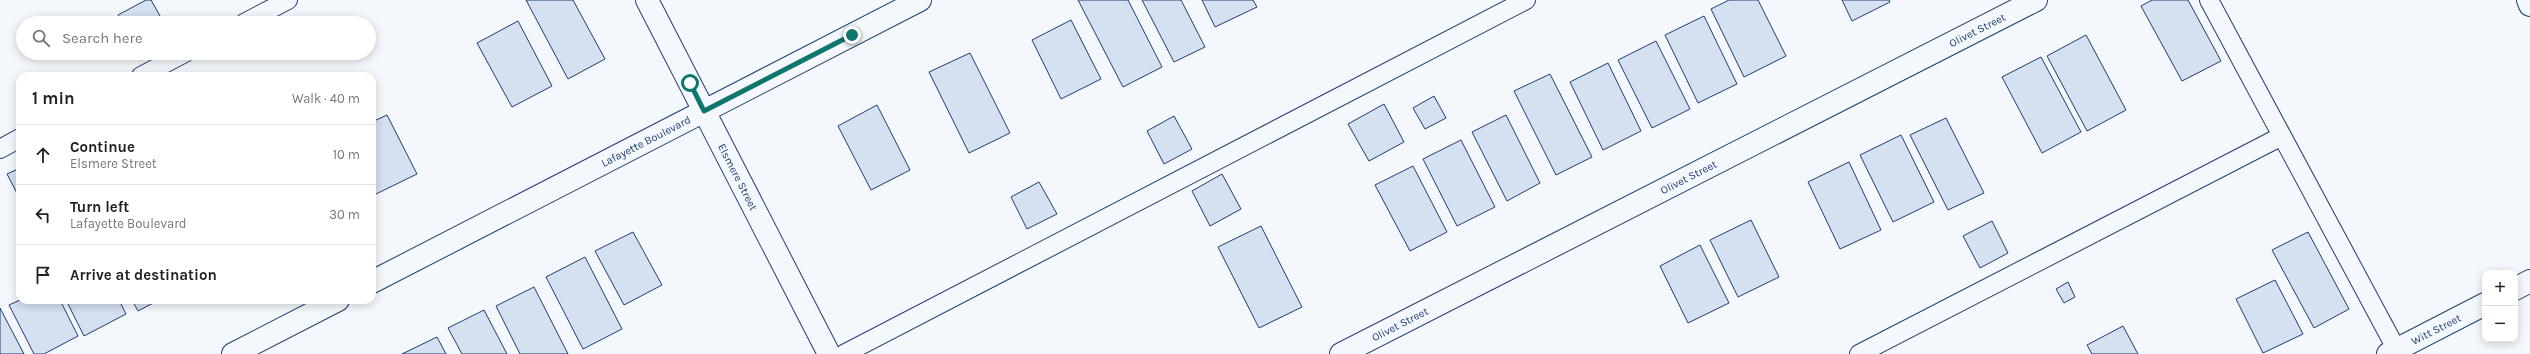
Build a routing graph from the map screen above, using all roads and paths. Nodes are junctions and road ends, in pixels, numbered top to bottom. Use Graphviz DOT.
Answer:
graph roads {
  1 [pos="288,0"];
  2 [pos="647,0"];
  3 [pos="920,0"];
  4 [pos="1526,0"];
  5 [pos="2036,0"];
  6 [pos="2209,0"];
  7 [pos="2528,0"];
  8 [pos="2530,5"];
  9 [pos="257,16"];
  10 [pos="172,60"];
  11 [pos="149,72"];
  12 [pos="704,111"];
  13 [pos="2282,136"];
  14 [pos="16,140"];
  15 [pos="0,149"];
  16 [pos="376,280"];
  17 [pos="2530,281"];
  18 [pos="2518,287"];
  19 [pos="330,304"];
  20 [pos="2482,306"];
  21 [pos="2394,352"];
  22 [pos="233,354"];
  23 [pos="829,354"];
  24 [pos="844,354"];
  25 [pos="1341,354"];
  26 [pos="1859,354"];
  1 -- 9 [label="lane"];
  2 -- 12 [label="street, Elsmere Street"];
  3 -- 12 [label="street, Lafayette Boulevard"];
  4 -- 24 [label="lane"];
  5 -- 25 [label="street, Olivet Street"];
  6 -- 13 [label="lane"];
  7 -- 8 [label="street"];
  10 -- 11 [label="lane"];
  12 -- 16 [label="street, Lafayette Boulevard"];
  12 -- 23 [label="street, Elsmere Street"];
  13 -- 21 [label="lane"];
  13 -- 26 [label="lane"];
  14 -- 15 [label="lane"];
  17 -- 18 [label="street"];
  19 -- 22 [label="street"];
  20 -- 21 [label="street, Witt Street"];
}
